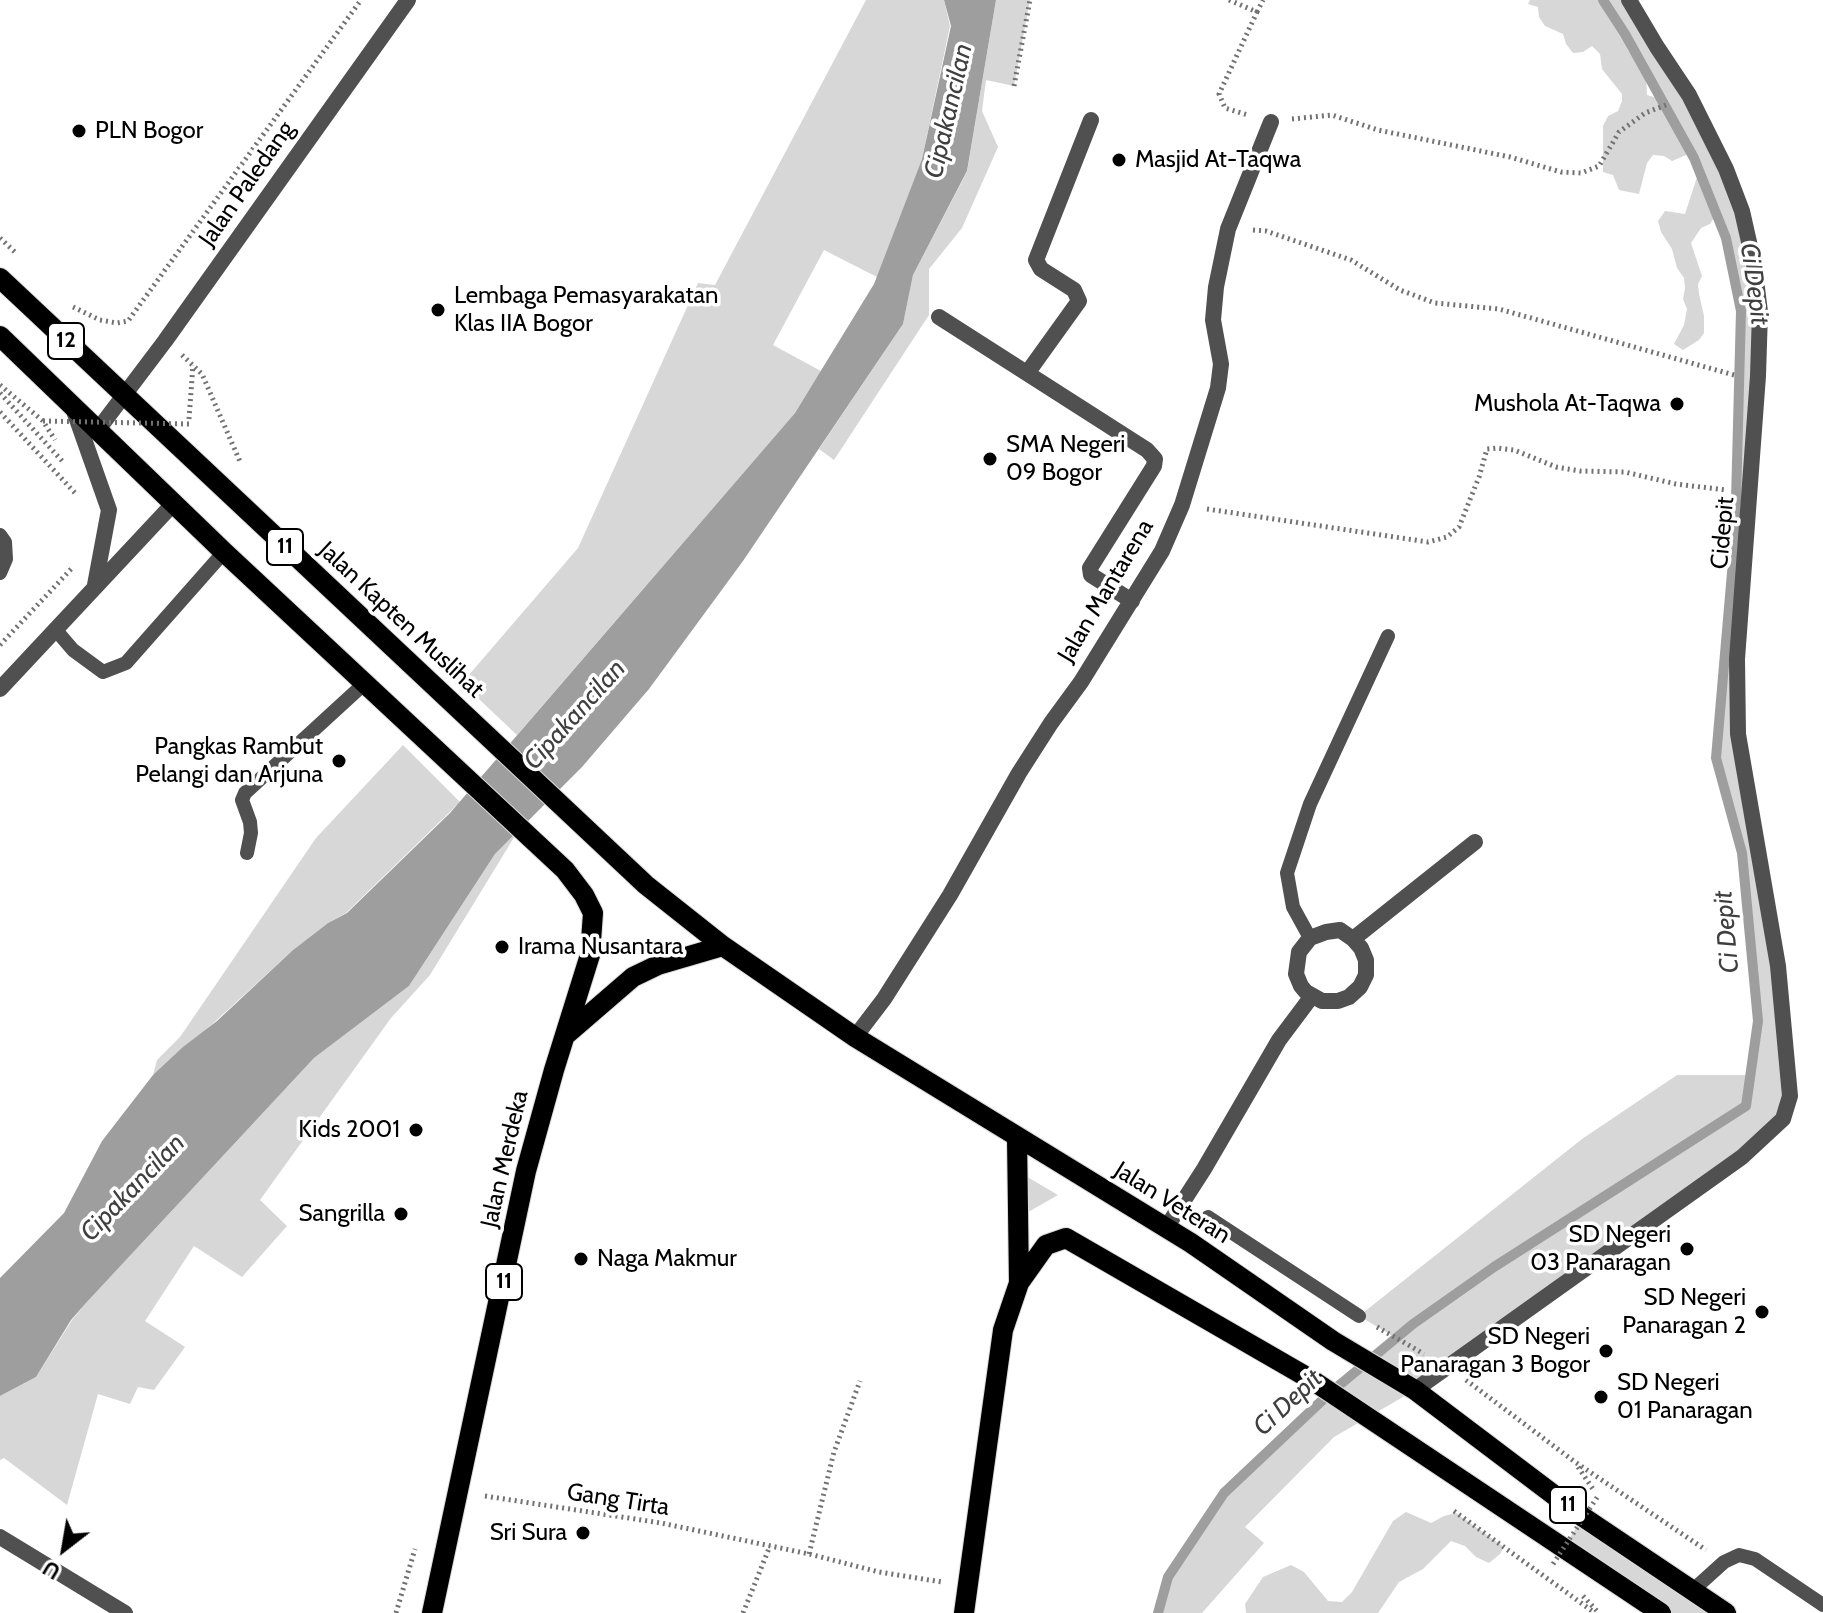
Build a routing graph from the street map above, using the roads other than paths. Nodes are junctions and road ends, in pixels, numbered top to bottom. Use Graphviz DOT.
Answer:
graph roads {
  1 [pos="408,0"];
  2 [pos="1629,0"];
  3 [pos="1091,120"];
  4 [pos="1271,122"];
  5 [pos="4,282"];
  6 [pos="939,317"];
  7 [pos="0,336"];
  8 [pos="1028,372"];
  9 [pos="124,396"];
  10 [pos="72,407"];
  11 [pos="97,431"];
  12 [pos="174,503"];
  13 [pos="0,535"];
  14 [pos="224,552"];
  15 [pos="0,573"];
  16 [pos="94,587"];
  17 [pos="1132,601"];
  18 [pos="55,629"];
  19 [pos="1388,636"];
  20 [pos="365,683"];
  21 [pos="0,689"];
  22 [pos="592,834"];
  23 [pos="1475,842"];
  24 [pos="247,853"];
  25 [pos="1310,938"];
  26 [pos="1353,939"];
  27 [pos="723,946"];
  28 [pos="1312,996"];
  29 [pos="567,1034"];
  30 [pos="855,1037"];
  31 [pos="1017,1138"];
  32 [pos="1208,1217"];
  33 [pos="1166,1228"];
  34 [pos="1019,1283"];
  35 [pos="1359,1316"];
  36 [pos="1415,1390"];
  37 [pos="0,1537"];
  38 [pos="1693,1590"];
  39 [pos="1823,1605"];
  40 [pos="125,1613"];
  41 [pos="432,1613"];
  42 [pos="964,1613"];
  43 [pos="1661,1613"];
  44 [pos="1726,1613"];
  1 -- 9 [label="street, Jalan Paledang"];
  2 -- 36 [label="street, Cidepit"];
  3 -- 8 [label="street"];
  4 -- 17 [label="street, Jalan Mantarena"];
  5 -- 9 [label="main road, Jalan Kapten Muslihat / 12"];
  6 -- 8 [label="street"];
  7 -- 10 [label="main road, 12"];
  8 -- 17 [label="street"];
  9 -- 11 [label="street, Jalan Paledang"];
  9 -- 22 [label="main road, Jalan Kapten Muslihat / 11"];
  10 -- 11 [label="main road, 12"];
  10 -- 16 [label="street"];
  11 -- 12 [label="main road, 12"];
  12 -- 14 [label="main road, 11"];
  12 -- 16 [label="street"];
  13 -- 15 [label="lane"];
  14 -- 18 [label="lane"];
  14 -- 20 [label="main road, 11"];
  16 -- 18 [label="street"];
  17 -- 30 [label="street, Jalan Mantarena"];
  18 -- 21 [label="street"];
  19 -- 25 [label="lane"];
  20 -- 24 [label="lane"];
  20 -- 29 [label="main road, Jalan Merdeka / 11"];
  22 -- 27 [label="main road, Jalan Veteran / 11"];
  23 -- 26 [label="street"];
  25 -- 26 [label="street"];
  25 -- 28 [label="street"];
  26 -- 28 [label="street"];
  27 -- 29 [label="main road"];
  27 -- 30 [label="main road, Jalan Veteran / 11"];
  28 -- 33 [label="street"];
  29 -- 41 [label="main road, Jalan Merdeka / 11"];
  30 -- 31 [label="main road, Jalan Veteran / 11"];
  31 -- 33 [label="main road, Jalan Veteran / 11"];
  31 -- 34 [label="main road, 11"];
  32 -- 35 [label="lane"];
  33 -- 36 [label="main road, Jalan Veteran / 11"];
  34 -- 42 [label="main road, 11"];
  34 -- 43 [label="main road, 11"];
  36 -- 38 [label="main road, Jalan Veteran / 11"];
  37 -- 40 [label="street"];
  38 -- 39 [label="lane"];
  38 -- 44 [label="main road, Jalan Veteran / 11"];
}
